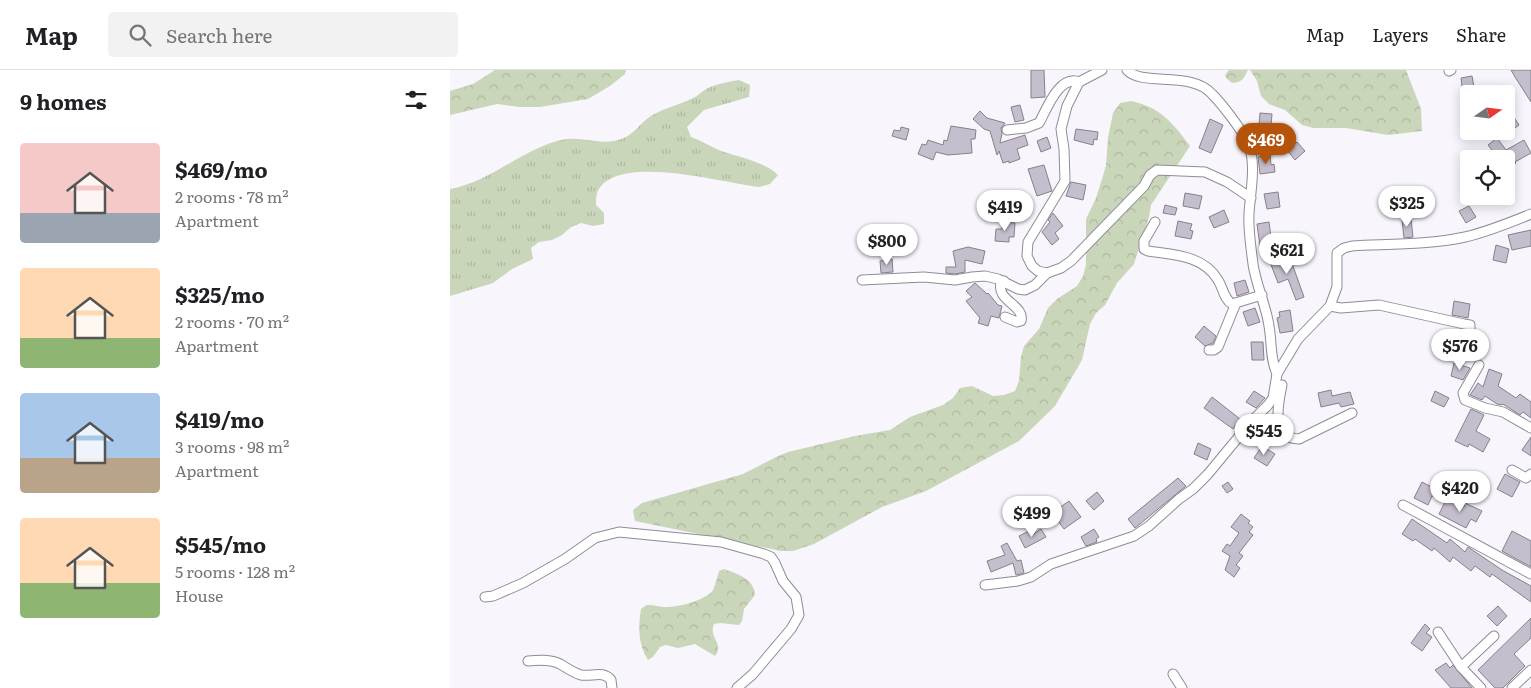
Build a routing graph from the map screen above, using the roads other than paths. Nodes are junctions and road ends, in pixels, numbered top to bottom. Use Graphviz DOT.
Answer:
graph roads {
  1 [pos="1102,70"];
  2 [pos="1127,70"];
  3 [pos="1079,82"];
  4 [pos="1007,130"];
  5 [pos="1251,198"];
  6 [pos="1531,214"];
  7 [pos="1155,222"];
  8 [pos="1047,273"];
  9 [pos="862,280"];
  10 [pos="1004,282"];
  11 [pos="1262,295"];
  12 [pos="1236,303"];
  13 [pos="1330,306"];
  14 [pos="1005,317"];
  15 [pos="1462,347"];
  16 [pos="1209,350"];
  17 [pos="1284,362"];
  18 [pos="1479,365"];
  19 [pos="1277,374"];
  20 [pos="1352,412"];
  21 [pos="1531,428"];
  22 [pos="1512,470"];
  23 [pos="1531,474"];
  24 [pos="1403,505"];
  25 [pos="1531,574"];
  26 [pos="985,585"];
  27 [pos="485,597"];
  28 [pos="1438,632"];
  29 [pos="1494,636"];
  30 [pos="528,660"];
  31 [pos="1461,667"];
  32 [pos="1531,670"];
  33 [pos="1173,674"];
  34 [pos="612,688"];
  35 [pos="737,688"];
  36 [pos="1182,688"];
  37 [pos="1481,688"];
  38 [pos="1512,688"];
  1 -- 3 [label="street"];
  2 -- 5 [label="street"];
  3 -- 4 [label="street"];
  3 -- 8 [label="street"];
  5 -- 8 [label="street"];
  5 -- 11 [label="street"];
  6 -- 13 [label="street"];
  7 -- 12 [label="street"];
  8 -- 10 [label="street"];
  9 -- 10 [label="street"];
  10 -- 14 [label="street"];
  11 -- 12 [label="street"];
  11 -- 19 [label="street"];
  12 -- 16 [label="street"];
  13 -- 15 [label="street"];
  13 -- 17 [label="street"];
  17 -- 19 [label="street"];
  17 -- 20 [label="street"];
  18 -- 21 [label="street"];
  19 -- 26 [label="street"];
  22 -- 23 [label="street"];
  24 -- 25 [label="street"];
  27 -- 35 [label="street"];
  28 -- 31 [label="street"];
  29 -- 31 [label="street"];
  30 -- 34 [label="street"];
  31 -- 37 [label="street"];
  32 -- 38 [label="street"];
  33 -- 36 [label="street"];
}
